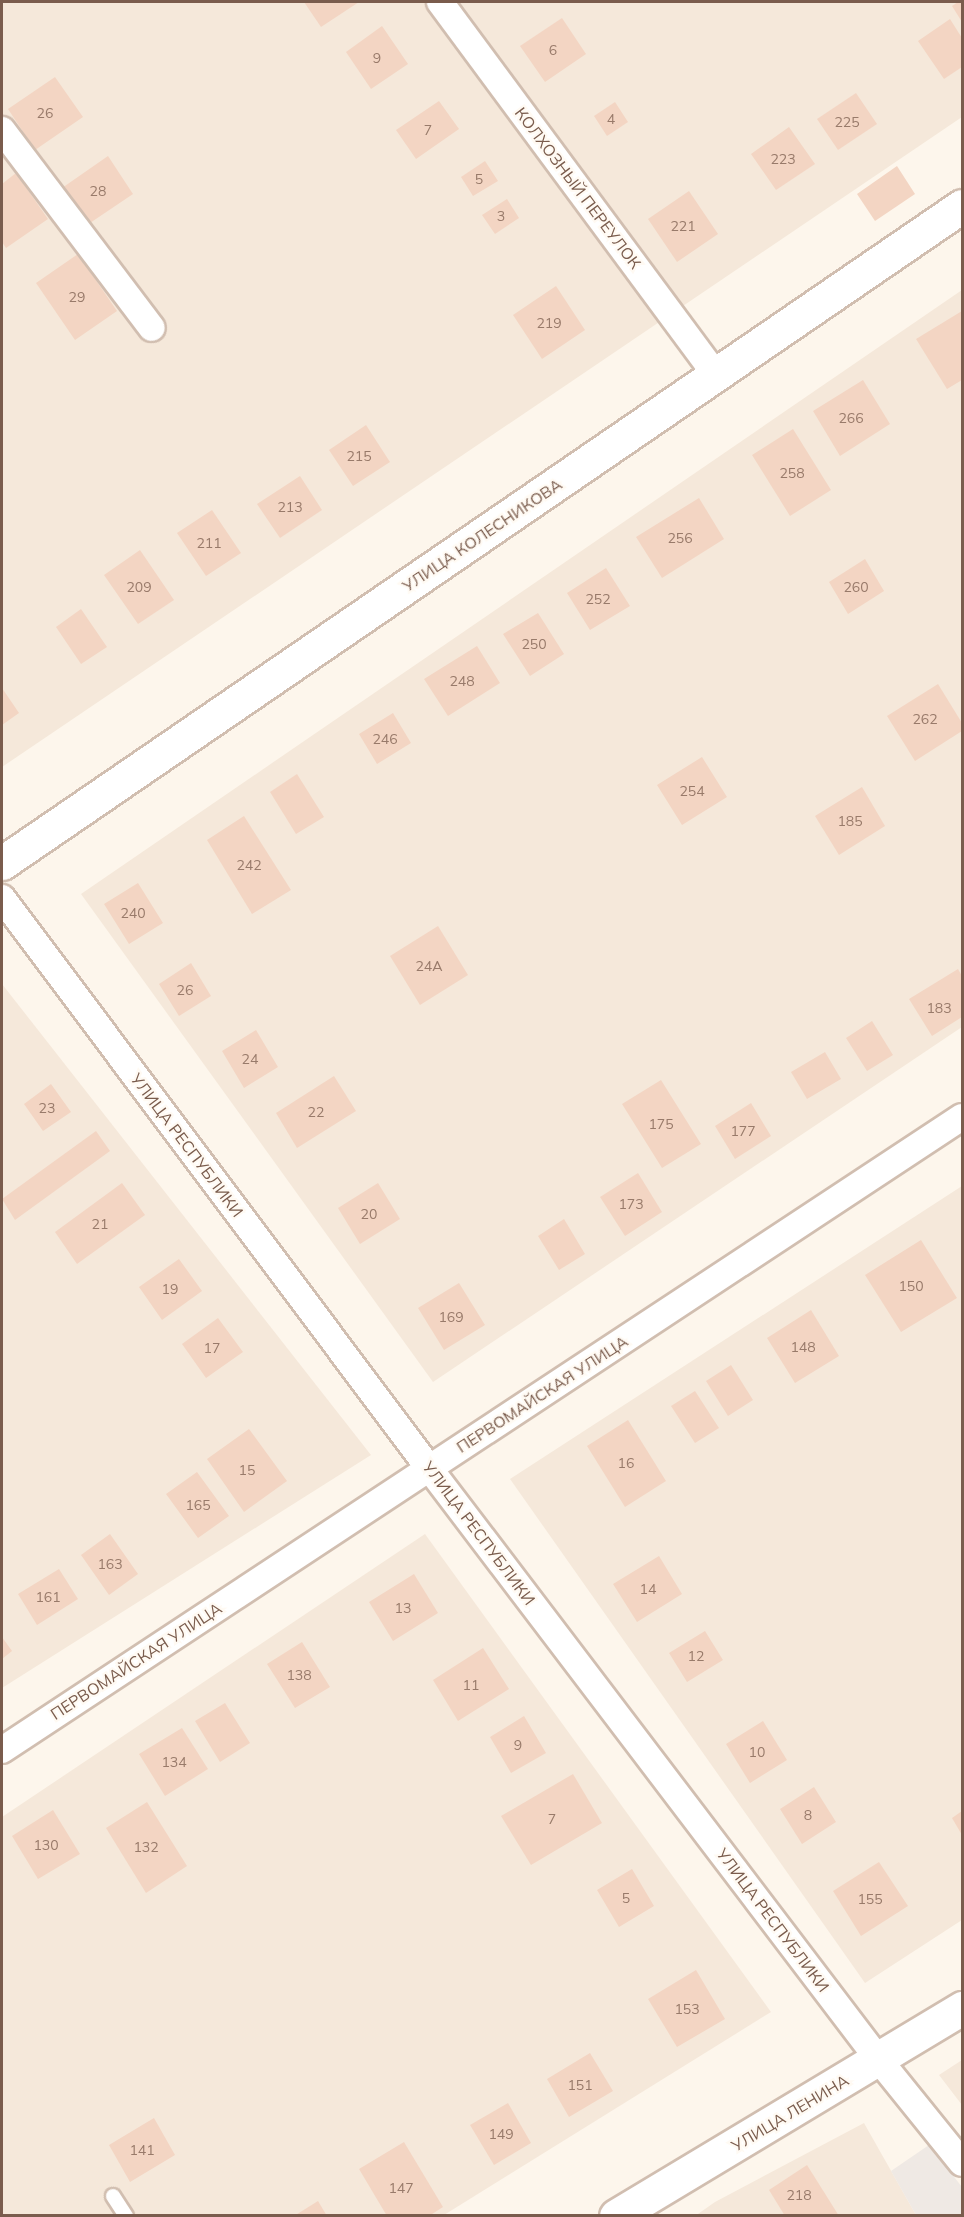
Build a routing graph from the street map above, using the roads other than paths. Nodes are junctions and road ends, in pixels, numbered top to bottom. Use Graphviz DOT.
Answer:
graph roads {
  1 [pos="440,2"];
  2 [pos="2,130"];
  3 [pos="963,206"];
  4 [pos="152,328"];
  5 [pos="716,375"];
  6 [pos="2,863"];
  7 [pos="2,898"];
  8 [pos="963,1117"];
  9 [pos="429,1468"];
  10 [pos="2,1750"];
  11 [pos="963,2008"];
  12 [pos="879,2060"];
  13 [pos="963,2163"];
  14 [pos="113,2196"];
  15 [pos="126,2216"];
  16 [pos="616,2216"];
  1 -- 5 [label="street, КОЛХОЗНЫЙ ПЕРЕУЛОК"];
  2 -- 4 [label="street"];
  3 -- 5 [label="street, УЛИЦА КОЛЕСНИКОВА"];
  5 -- 6 [label="street, УЛИЦА КОЛЕСНИКОВА"];
  7 -- 9 [label="street, УЛИЦА РЕСПУБЛИКИ"];
  8 -- 9 [label="street, ПЕРВОМАЙСКАЯ УЛИЦА"];
  9 -- 10 [label="street, ПЕРВОМАЙСКАЯ УЛИЦА"];
  9 -- 12 [label="street, УЛИЦА РЕСПУБЛИКИ"];
  11 -- 12 [label="street, УЛИЦА ЛЕНИНА"];
  12 -- 13 [label="street, УЛИЦА РЕСПУБЛИКИ"];
  12 -- 16 [label="street, УЛИЦА ЛЕНИНА"];
  14 -- 15 [label="lane"];
}
